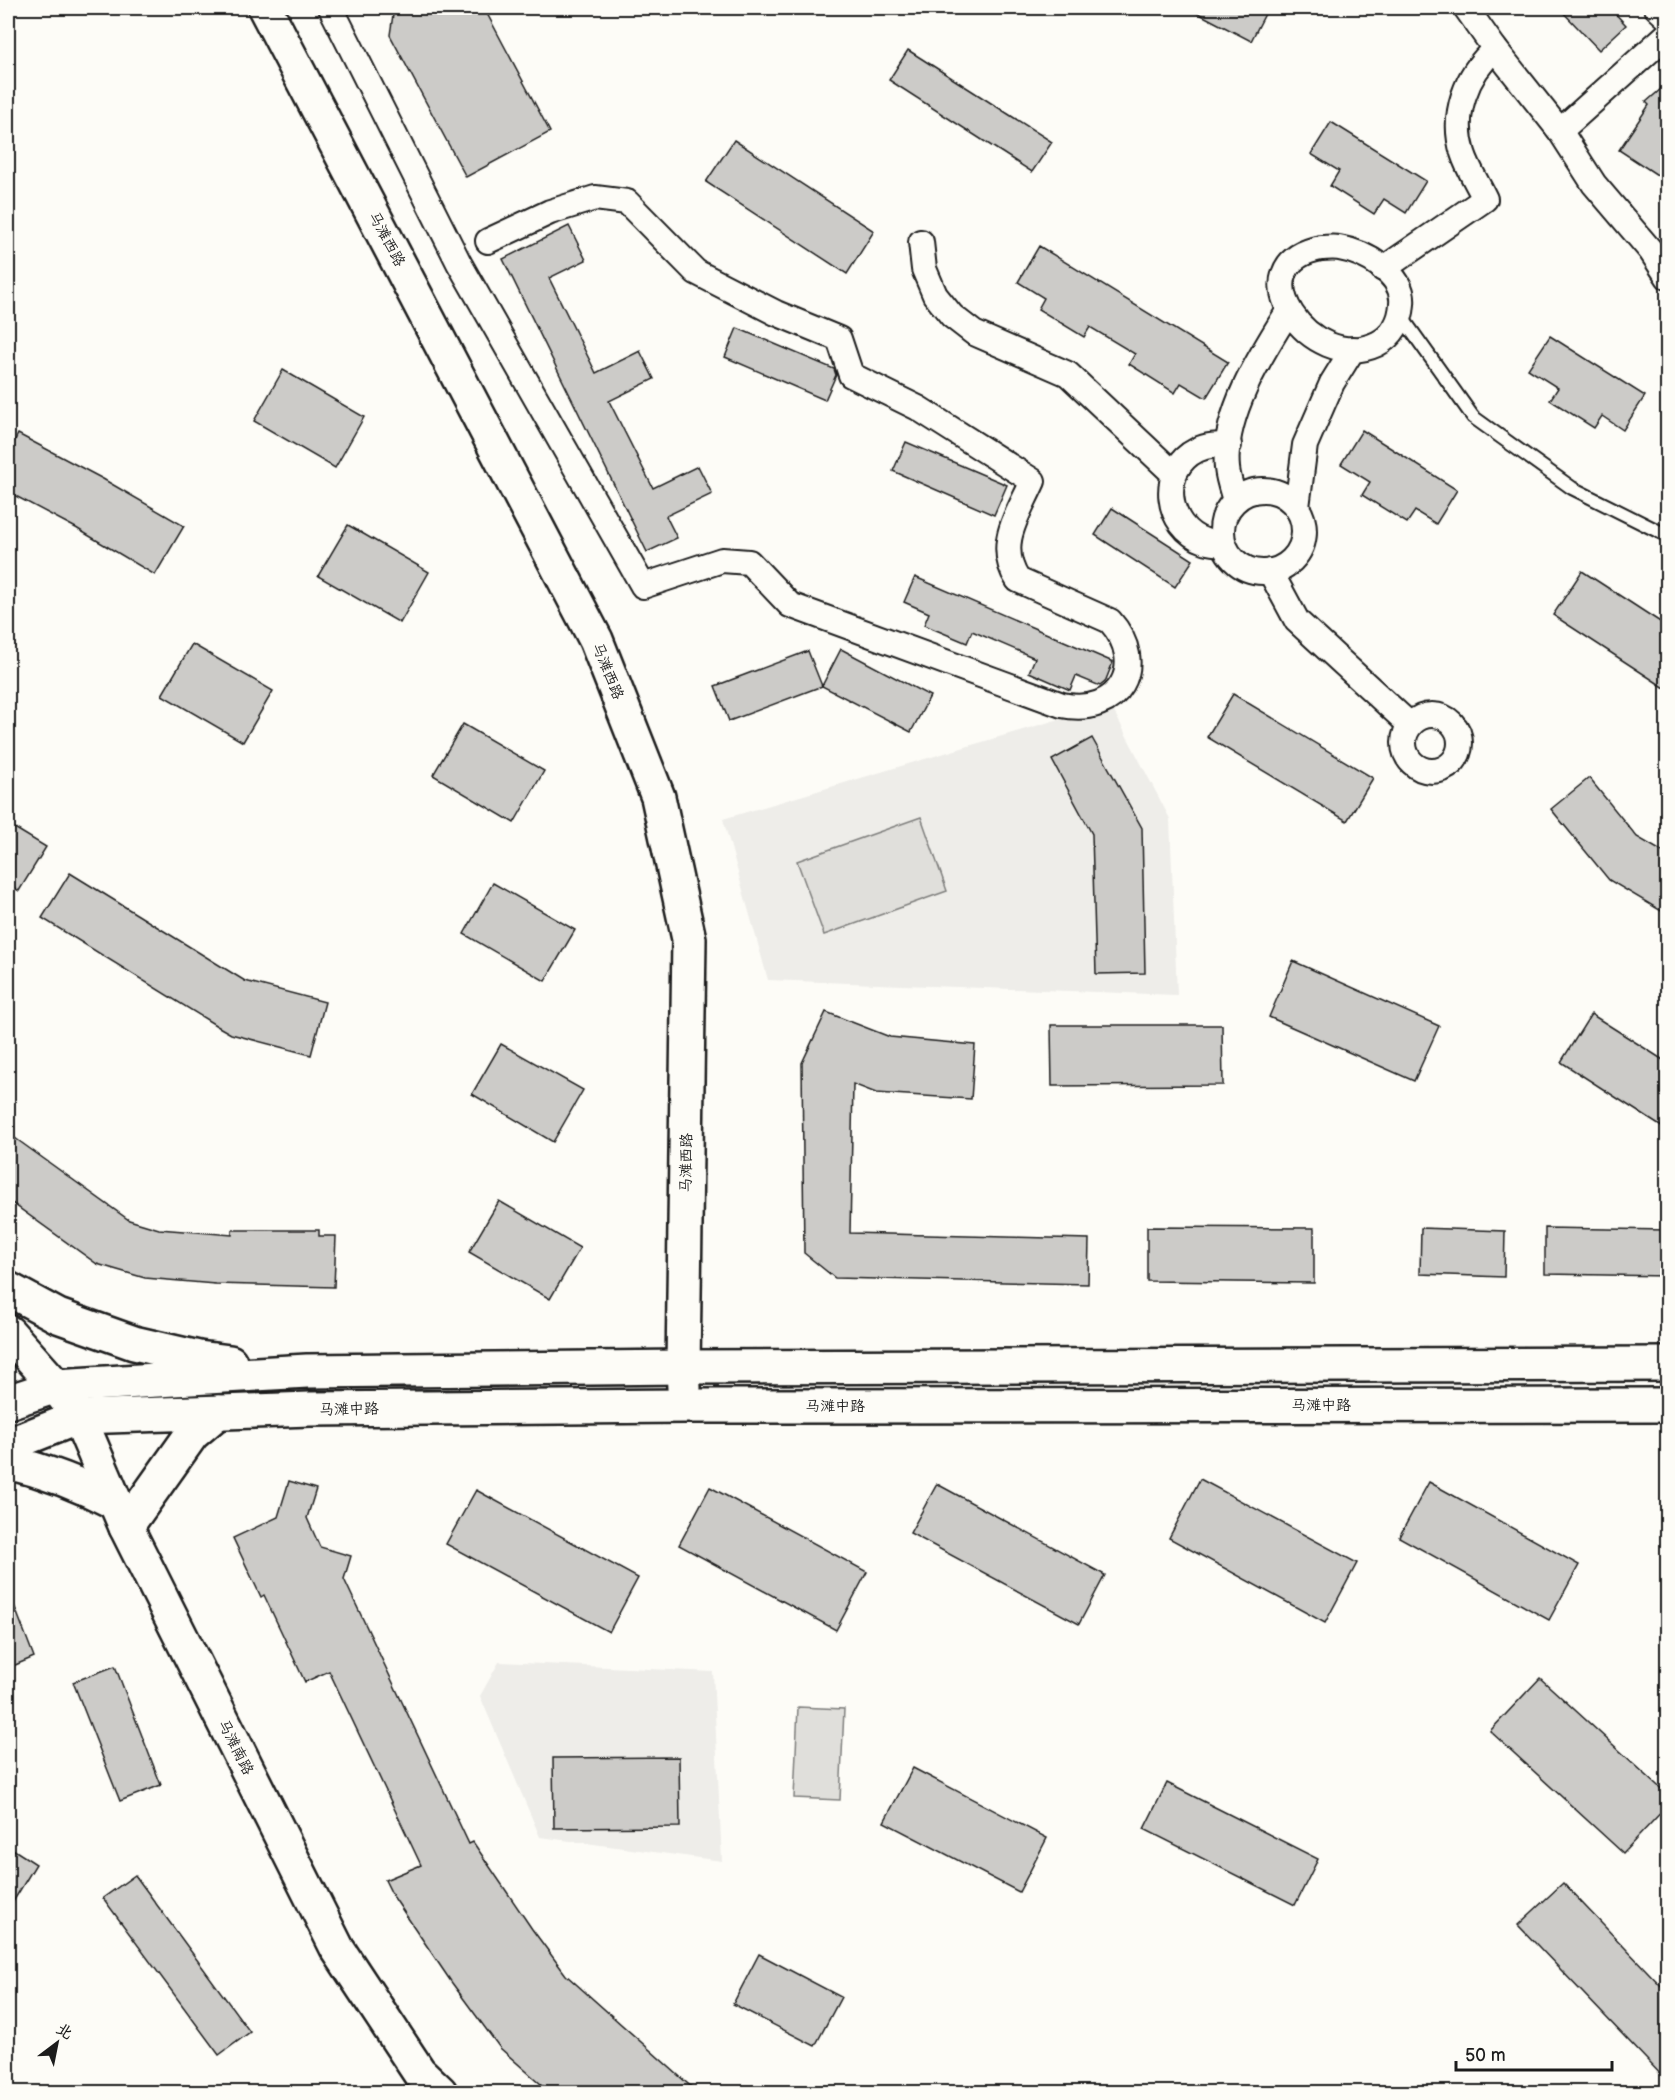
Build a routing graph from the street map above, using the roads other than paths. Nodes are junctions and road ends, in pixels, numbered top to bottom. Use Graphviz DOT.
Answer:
graph roads {
  1 [pos="266,8"];
  2 [pos="331,8"];
  3 [pos="1466,8"];
  4 [pos="1657,8"];
  5 [pos="1668,18"];
  6 [pos="1668,34"];
  7 [pos="1495,49"];
  8 [pos="1560,131"];
  9 [pos="488,241"];
  10 [pos="921,242"];
  11 [pos="1383,269"];
  12 [pos="1668,277"];
  13 [pos="1289,310"];
  14 [pos="1401,316"];
  15 [pos="1353,349"];
  16 [pos="1229,445"];
  17 [pos="1173,474"];
  18 [pos="1235,500"];
  19 [pos="1297,507"];
  20 [pos="1668,536"];
  21 [pos="1223,543"];
  22 [pos="1270,572"];
  23 [pos="1410,725"];
  24 [pos="8,1289"];
  25 [pos="8,1332"];
  26 [pos="8,1345"];
  27 [pos="1668,1364"];
  28 [pos="682,1367"];
  29 [pos="307,1371"];
  30 [pos="56,1386"];
  31 [pos="8,1402"];
  32 [pos="1668,1405"];
  33 [pos="686,1406"];
  34 [pos="218,1412"];
  35 [pos="79,1417"];
  36 [pos="8,1445"];
  37 [pos="8,1462"];
  38 [pos="121,1515"];
  39 [pos="440,2092"];
  1 -- 28 [label="main road, 马滩西路"];
  2 -- 9 [label="street"];
  3 -- 7 [label="street"];
  4 -- 5 [label="street"];
  6 -- 8 [label="street"];
  7 -- 8 [label="street"];
  7 -- 11 [label="street"];
  8 -- 12 [label="street"];
  10 -- 17 [label="street"];
  11 -- 13 [label="street"];
  11 -- 14 [label="street"];
  13 -- 15 [label="street"];
  13 -- 16 [label="street"];
  14 -- 15 [label="street"];
  14 -- 20 [label="lane"];
  15 -- 19 [label="street"];
  16 -- 17 [label="street"];
  16 -- 18 [label="street"];
  17 -- 21 [label="street"];
  18 -- 19 [label="street"];
  18 -- 21 [label="street"];
  19 -- 22 [label="street"];
  21 -- 22 [label="street"];
  22 -- 23 [label="street"];
  24 -- 29 [label="main road"];
  25 -- 30 [label="main road, 马滩南路"];
  26 -- 30 [label="main road, 马滩南路"];
  27 -- 28 [label="main road"];
  28 -- 29 [label="main road"];
  28 -- 33 [label="main road, 马滩西路"];
  29 -- 30 [label="main road"];
  30 -- 31 [label="main road"];
  30 -- 35 [label="main road, 马滩南路"];
  32 -- 33 [label="main road, 马滩中路"];
  33 -- 34 [label="main road, 马滩中路"];
  34 -- 35 [label="main road, 马滩中路"];
  34 -- 38 [label="main road"];
  35 -- 36 [label="main road, 马滩中路"];
  35 -- 38 [label="main road, 马滩南路"];
  37 -- 38 [label="main road"];
  38 -- 39 [label="main road, 马滩南路"];
}
